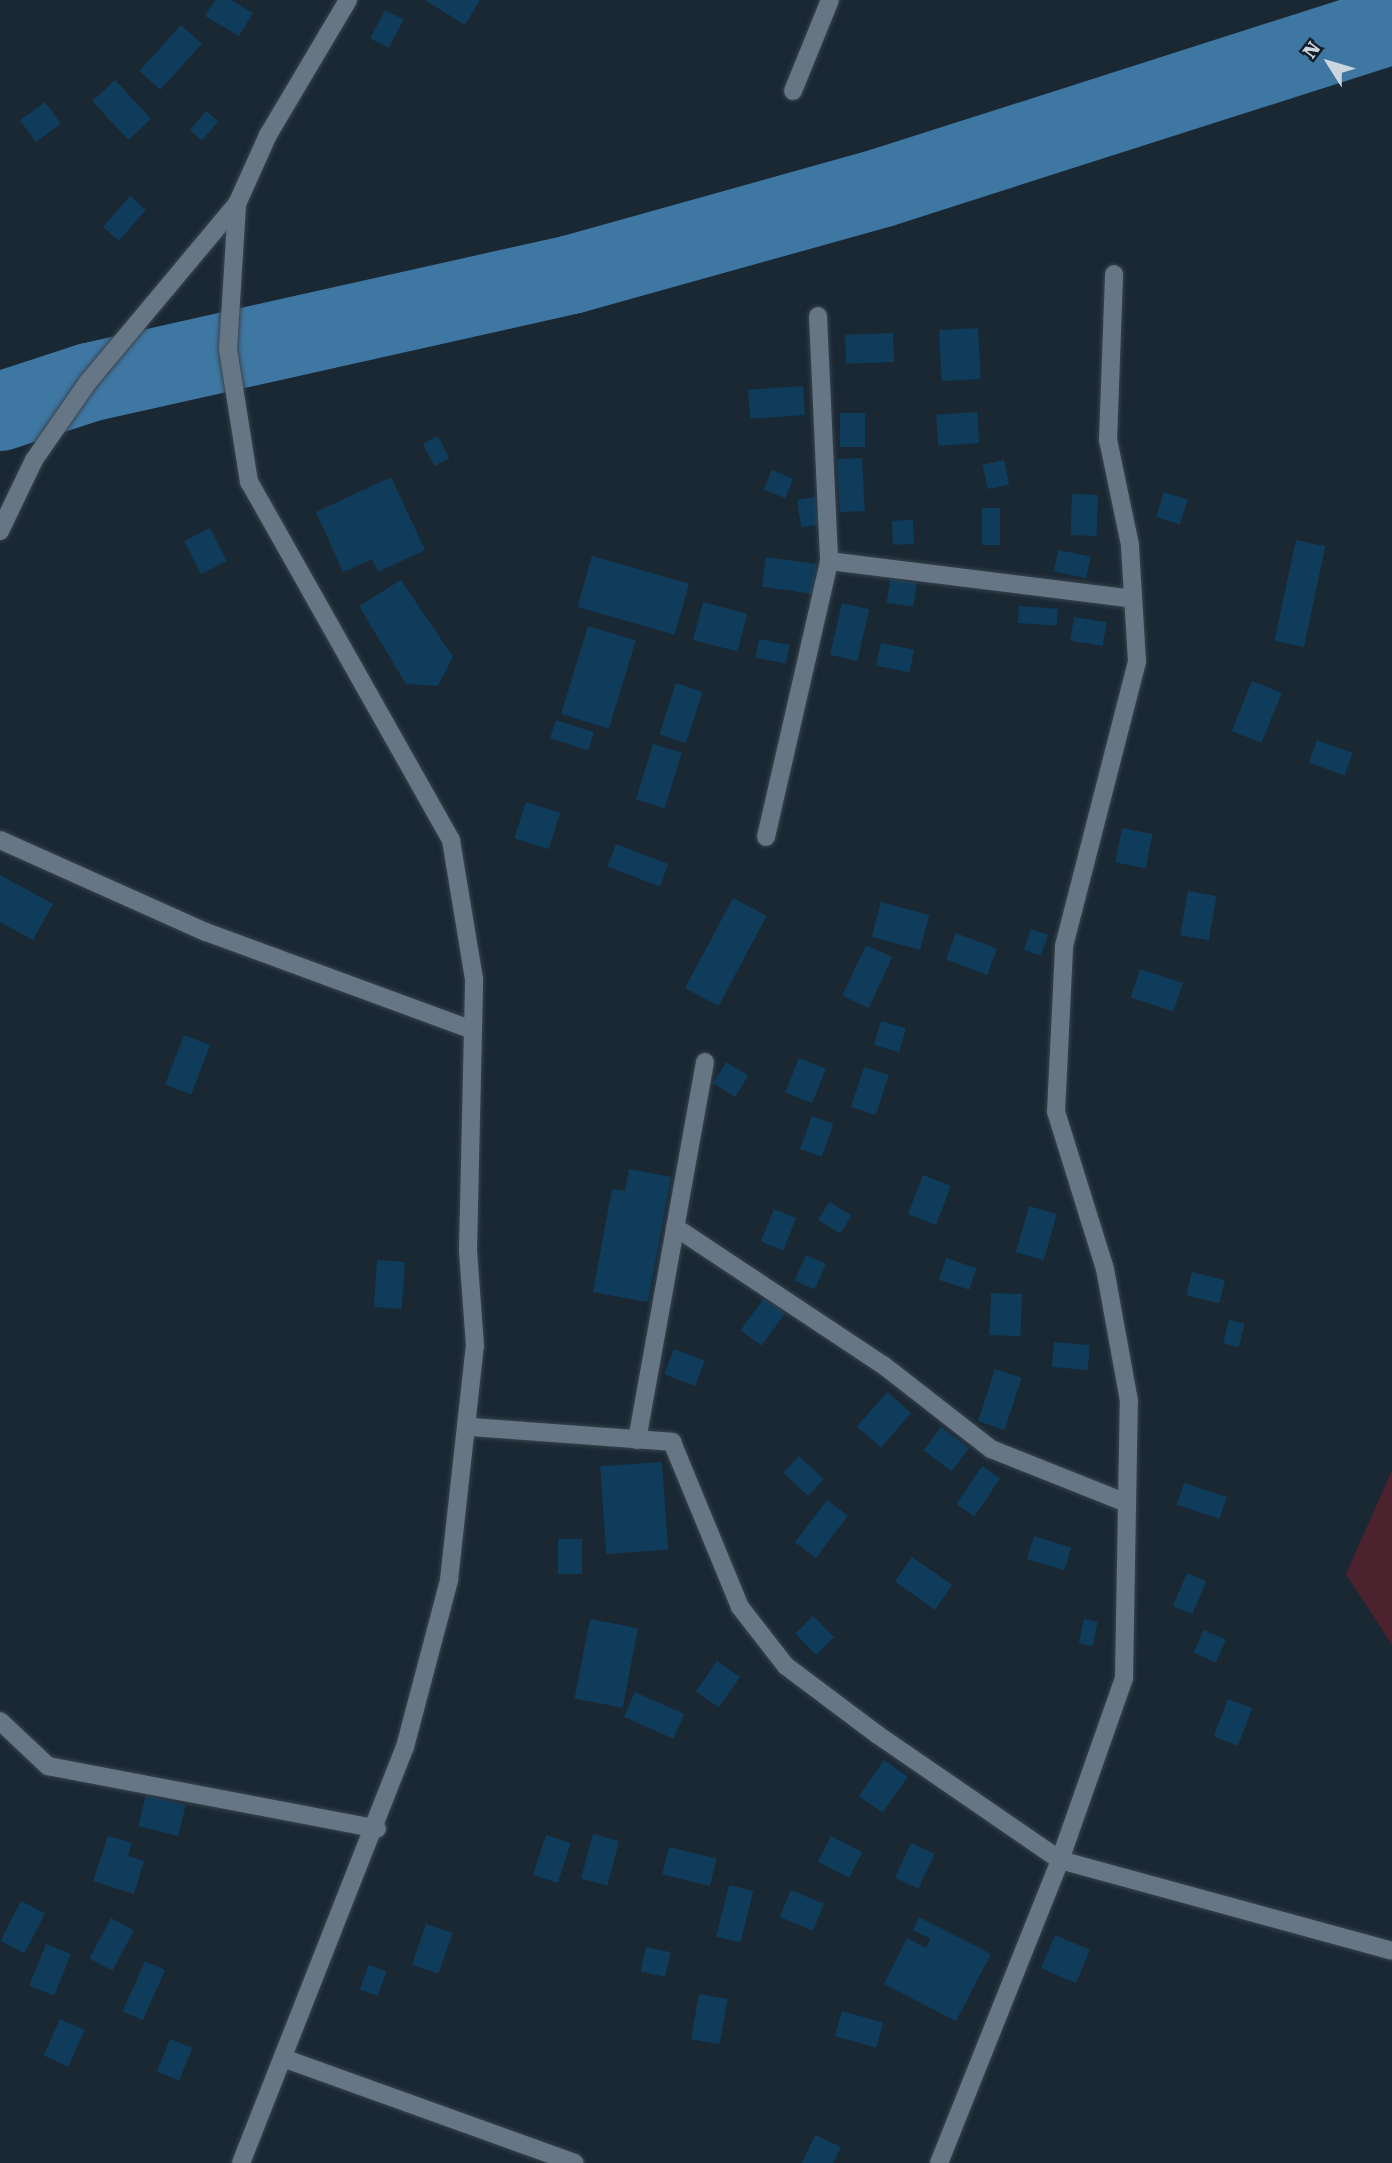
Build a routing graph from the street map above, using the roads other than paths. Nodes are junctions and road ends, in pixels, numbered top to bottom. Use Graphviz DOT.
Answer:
graph roads {
  1 [pos="348,0"];
  2 [pos="830,0"];
  3 [pos="793,91"];
  4 [pos="237,204"];
  5 [pos="1114,274"];
  6 [pos="818,316"];
  7 [pos="0,531"];
  8 [pos="829,561"];
  9 [pos="1133,599"];
  10 [pos="766,837"];
  11 [pos="0,840"];
  12 [pos="473,1030"];
  13 [pos="705,1062"];
  14 [pos="675,1227"];
  15 [pos="470,1427"];
  16 [pos="637,1440"];
  17 [pos="1127,1503"];
  18 [pos="0,1721"];
  19 [pos="377,1829"];
  20 [pos="1060,1860"];
  21 [pos="1392,1951"];
  22 [pos="283,2058"];
  23 [pos="241,2163"];
  24 [pos="575,2163"];
  25 [pos="939,2163"];
  1 -- 4 [label="street"];
  2 -- 3 [label="street"];
  4 -- 7 [label="street"];
  4 -- 12 [label="street"];
  5 -- 9 [label="street"];
  6 -- 8 [label="street"];
  8 -- 9 [label="street"];
  8 -- 10 [label="street"];
  9 -- 17 [label="street"];
  11 -- 12 [label="street"];
  12 -- 15 [label="street"];
  13 -- 14 [label="street"];
  14 -- 16 [label="street"];
  14 -- 17 [label="street"];
  15 -- 16 [label="street"];
  15 -- 19 [label="street"];
  16 -- 20 [label="street"];
  17 -- 20 [label="street"];
  18 -- 19 [label="street"];
  19 -- 22 [label="street"];
  20 -- 21 [label="street"];
  20 -- 25 [label="street"];
  22 -- 23 [label="street"];
  22 -- 24 [label="street"];
}
